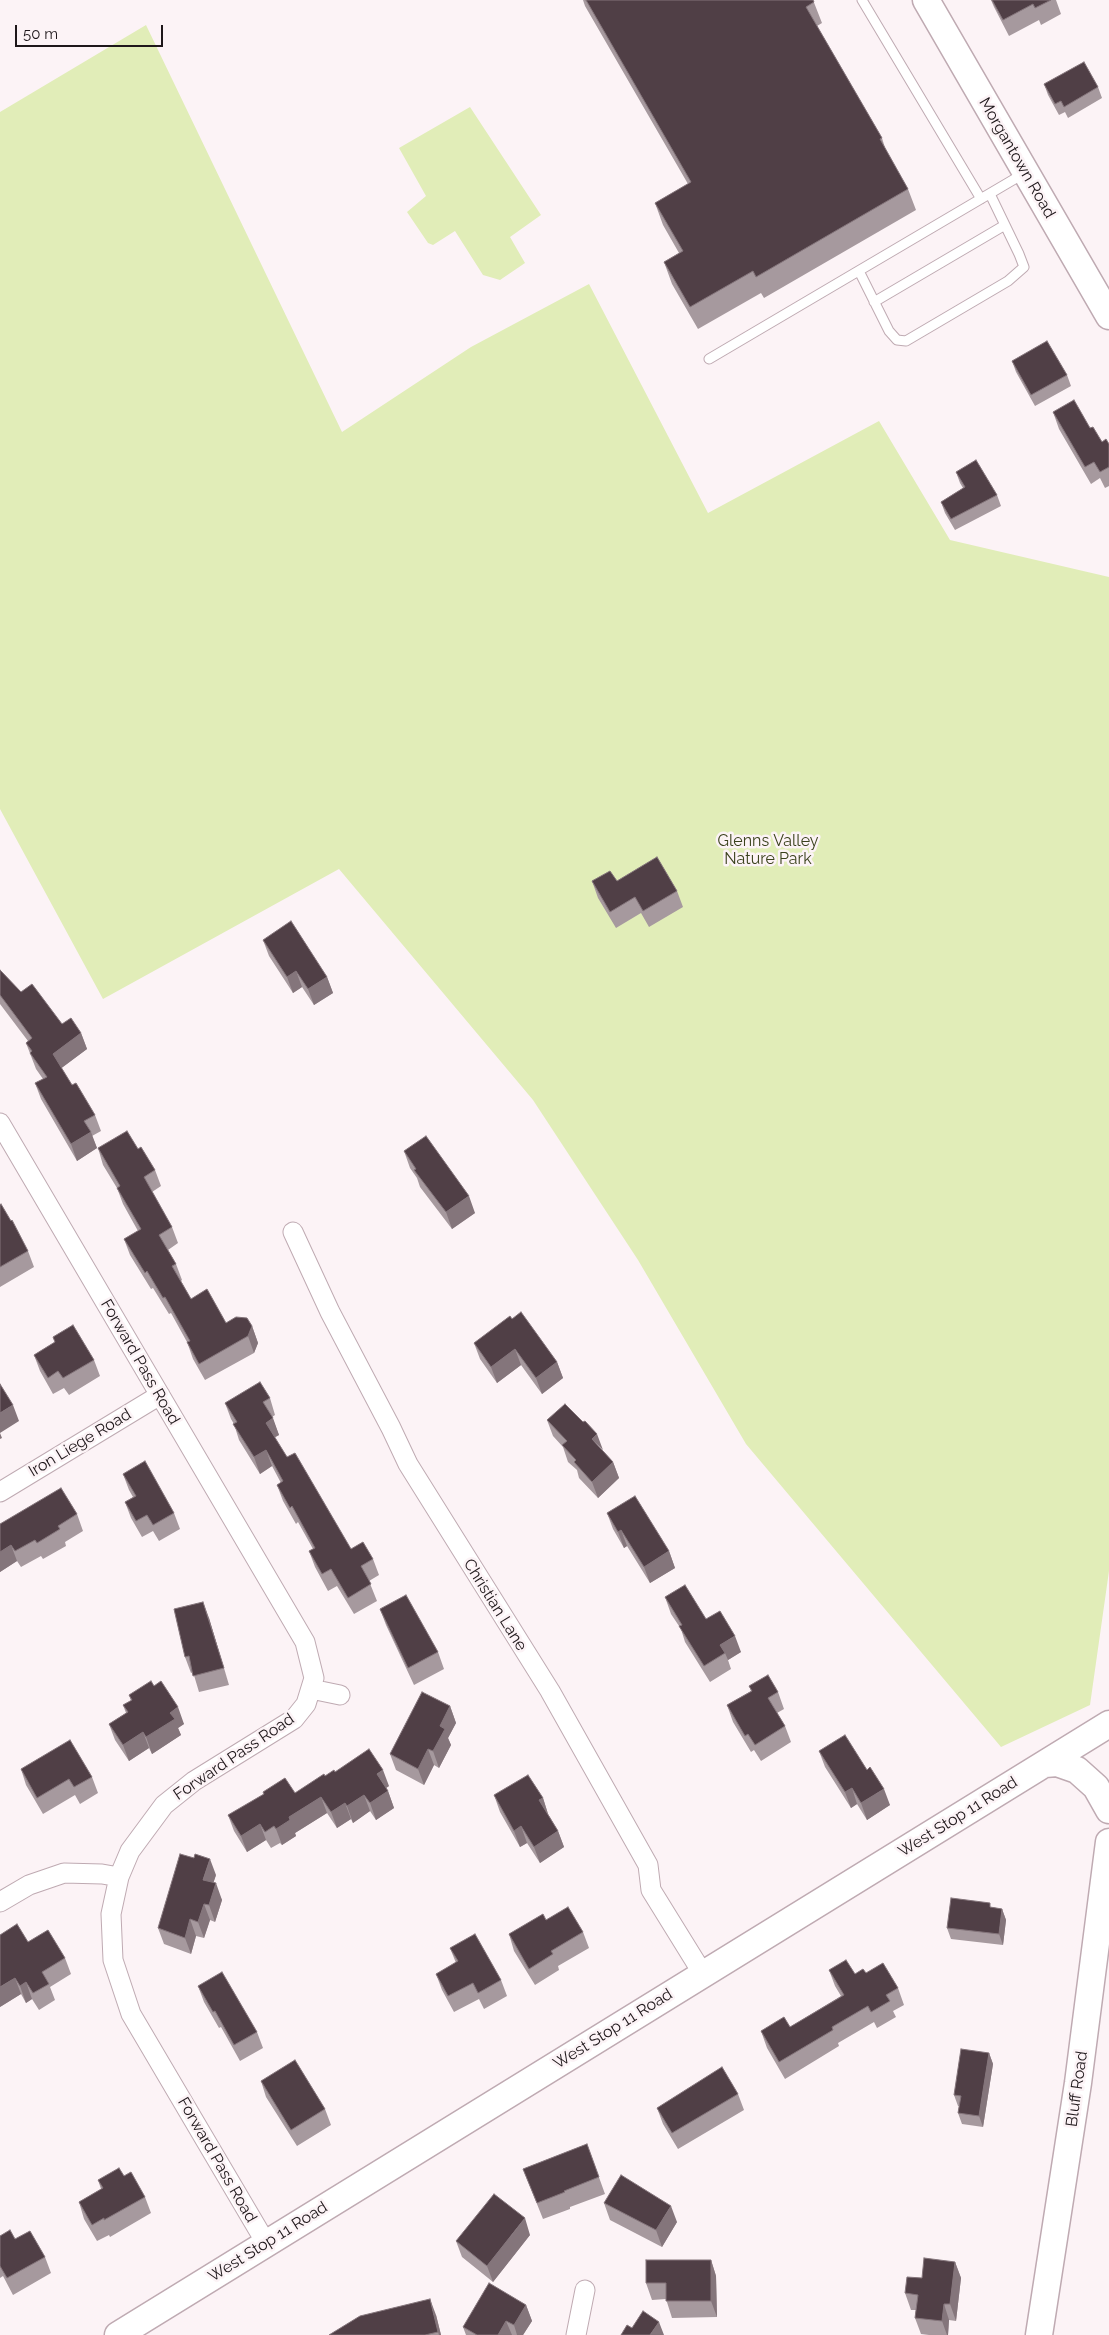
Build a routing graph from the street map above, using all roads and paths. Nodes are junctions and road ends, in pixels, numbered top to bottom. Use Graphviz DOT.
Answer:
graph roads {
  1 [pos="862,0"];
  2 [pos="926,0"];
  3 [pos="1026,173"];
  4 [pos="990,194"];
  5 [pos="981,200"];
  6 [pos="1005,225"];
  7 [pos="859,270"];
  8 [pos="874,302"];
  9 [pos="1109,316"];
  10 [pos="709,359"];
  11 [pos="0,1123"];
  12 [pos="293,1232"];
  13 [pos="160,1395"];
  14 [pos="0,1492"];
  15 [pos="311,1689"];
  16 [pos="340,1695"];
  17 [pos="1109,1724"];
  18 [pos="1045,1764"];
  19 [pos="1109,1810"];
  20 [pos="1109,1842"];
  21 [pos="119,1877"];
  22 [pos="0,1902"];
  23 [pos="703,1974"];
  24 [pos="266,2243"];
  25 [pos="585,2290"];
  26 [pos="118,2335"];
  27 [pos="576,2335"];
  28 [pos="1039,2335"];
  1 -- 5 [label="lane"];
  2 -- 3 [label="main road, Morgantown Road"];
  3 -- 4 [label="lane"];
  3 -- 9 [label="main road, Morgantown Road"];
  4 -- 5 [label="lane"];
  4 -- 6 [label="lane"];
  5 -- 7 [label="lane"];
  6 -- 8 [label="lane"];
  6 -- 8 [label="lane"];
  7 -- 8 [label="lane"];
  7 -- 10 [label="lane"];
  11 -- 13 [label="street, Forward Pass Road"];
  12 -- 23 [label="street, Christian Lane"];
  13 -- 14 [label="street, Iron Liege Road"];
  13 -- 15 [label="street, Forward Pass Road"];
  15 -- 16 [label="street"];
  15 -- 21 [label="street, Forward Pass Road"];
  17 -- 18 [label="main road, West Stop 11 Road"];
  18 -- 19 [label="main road"];
  18 -- 23 [label="main road, West Stop 11 Road"];
  20 -- 28 [label="main road, Bluff Road"];
  21 -- 22 [label="street"];
  21 -- 24 [label="street, Forward Pass Road"];
  23 -- 24 [label="main road, West Stop 11 Road"];
  24 -- 26 [label="main road, West Stop 11 Road"];
  25 -- 27 [label="street"];
}
